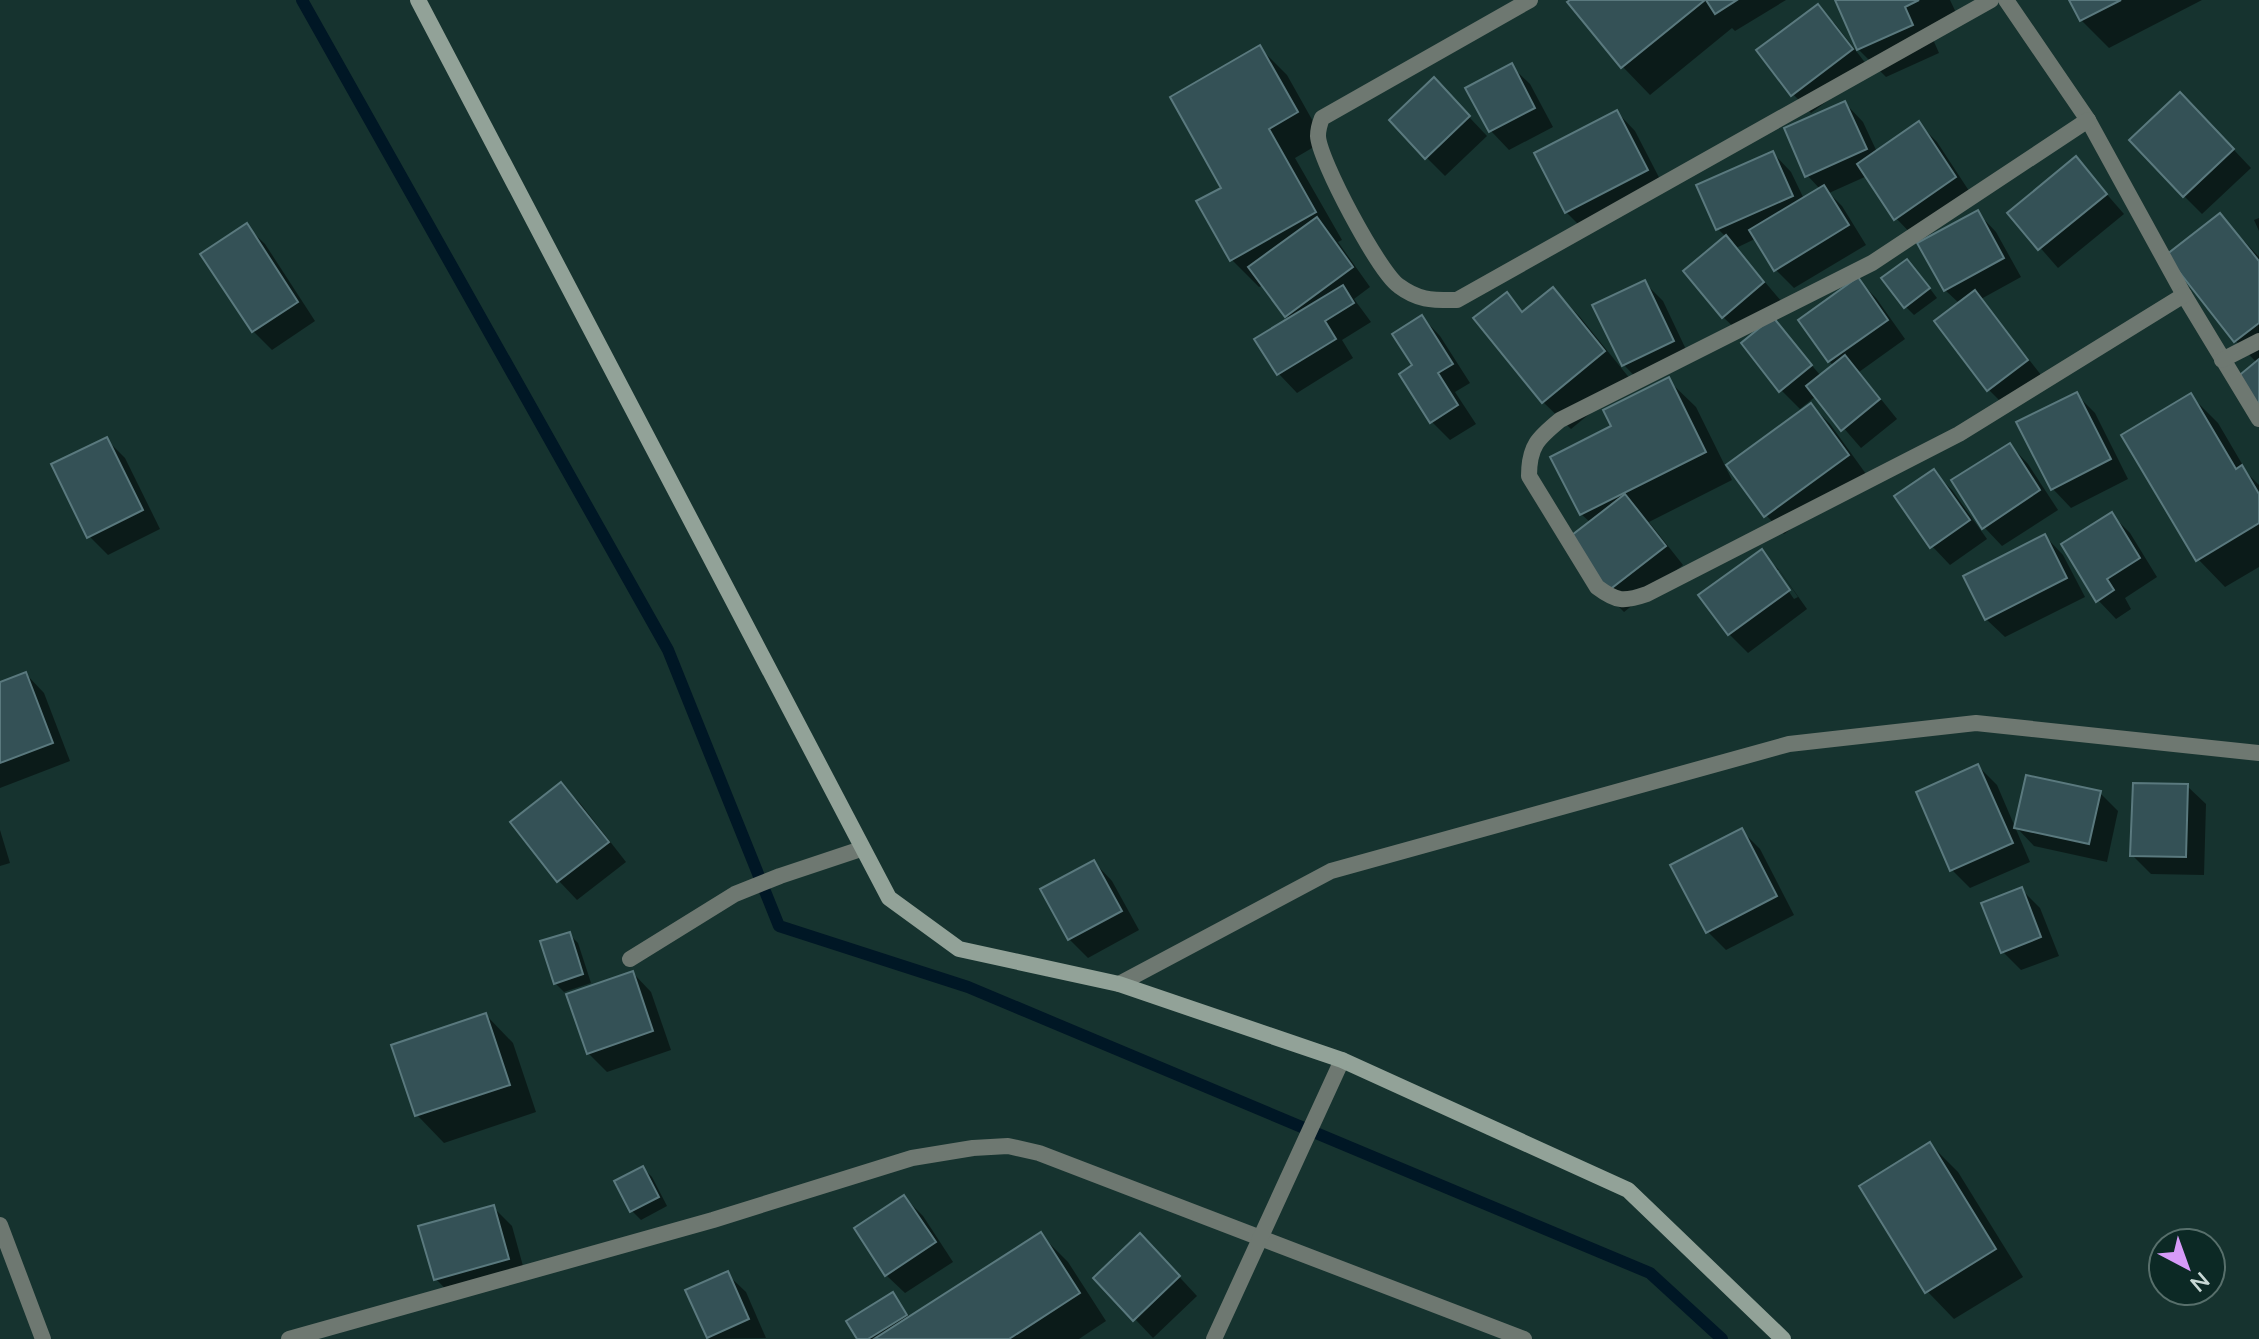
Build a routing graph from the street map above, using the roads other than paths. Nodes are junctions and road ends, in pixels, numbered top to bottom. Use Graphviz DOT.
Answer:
graph roads {
  1 [pos="418,0"];
  2 [pos="1530,0"];
  3 [pos="1991,0"];
  4 [pos="2006,0"];
  5 [pos="2088,120"];
  6 [pos="2184,295"];
  7 [pos="2259,341"];
  8 [pos="2222,360"];
  9 [pos="2259,419"];
  10 [pos="2259,753"];
  11 [pos="861,849"];
  12 [pos="630,959"];
  13 [pos="1119,984"];
  14 [pos="1342,1060"];
  15 [pos="0,1225"];
  16 [pos="1261,1238"];
  17 [pos="43,1339"];
  18 [pos="289,1339"];
  19 [pos="1214,1339"];
  20 [pos="1524,1339"];
  21 [pos="1783,1339"];
  1 -- 11 [label="street"];
  2 -- 3 [label="street"];
  4 -- 5 [label="street"];
  5 -- 6 [label="street"];
  5 -- 6 [label="street"];
  6 -- 8 [label="street"];
  7 -- 8 [label="street"];
  8 -- 9 [label="street"];
  10 -- 13 [label="street"];
  11 -- 12 [label="street"];
  11 -- 13 [label="street"];
  13 -- 14 [label="street"];
  14 -- 16 [label="street"];
  14 -- 21 [label="street"];
  15 -- 17 [label="street"];
  16 -- 18 [label="street"];
  16 -- 19 [label="street"];
  16 -- 20 [label="street"];
}
